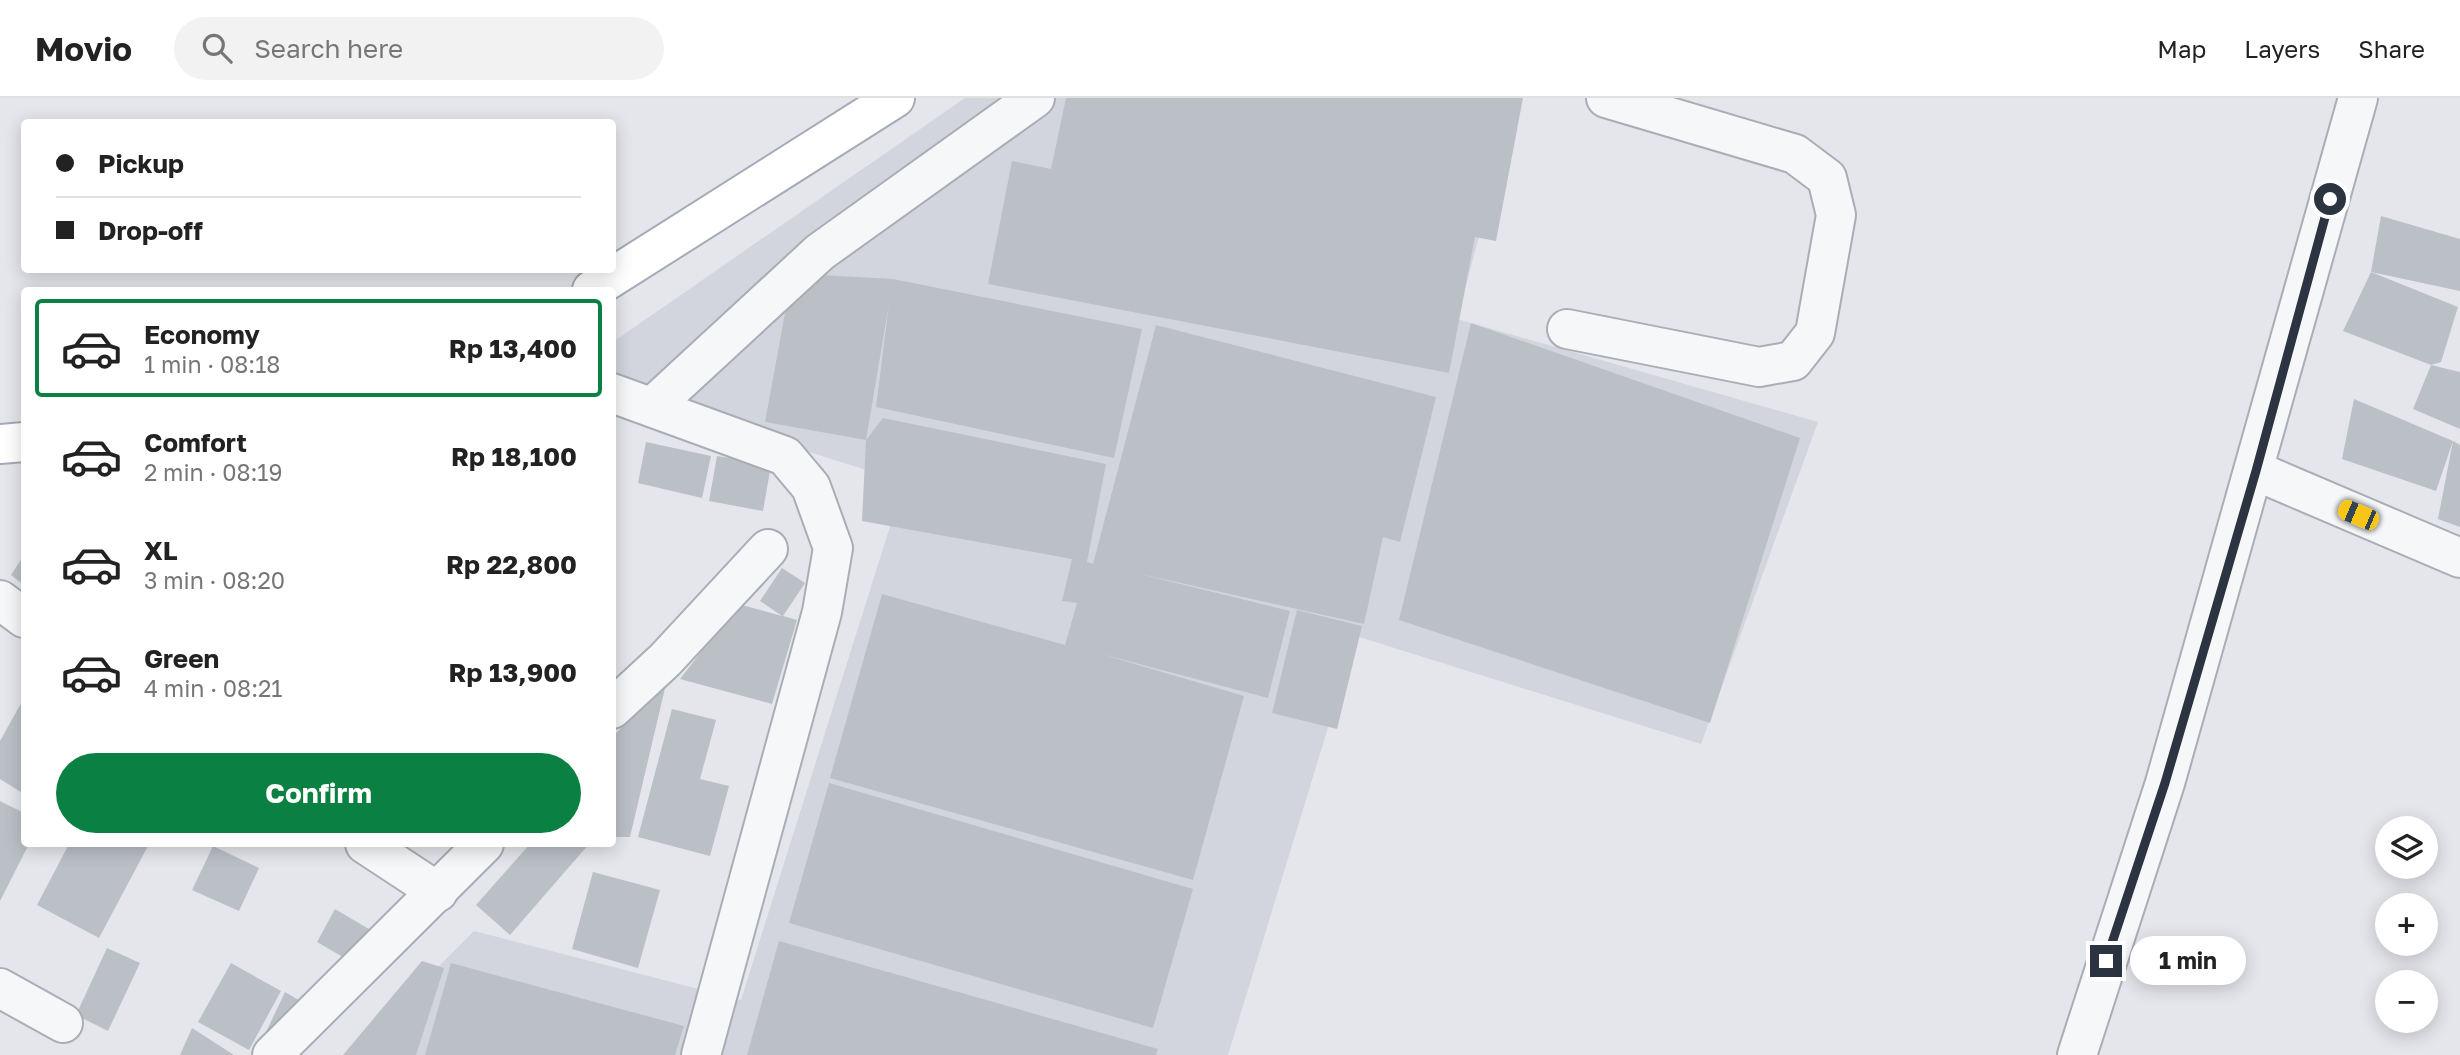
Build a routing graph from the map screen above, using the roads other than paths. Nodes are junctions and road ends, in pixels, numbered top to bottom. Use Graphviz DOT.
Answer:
graph roads {
  1 [pos="895,98"];
  2 [pos="1035,98"];
  3 [pos="1606,98"];
  4 [pos="2358,98"];
  5 [pos="597,287"];
  6 [pos="1567,329"];
  7 [pos="616,394"];
  8 [pos="652,407"];
  9 [pos="21,442"];
  10 [pos="0,444"];
  11 [pos="2256,471"];
  12 [pos="768,549"];
  13 [pos="2460,558"];
  14 [pos="0,600"];
  15 [pos="21,616"];
  16 [pos="616,705"];
  17 [pos="370,847"];
  18 [pos="481,847"];
  19 [pos="438,892"];
  20 [pos="0,988"];
  21 [pos="62,1023"];
  22 [pos="272,1055"];
  23 [pos="701,1055"];
  24 [pos="2077,1055"];
  1 -- 5 [label="main road"];
  2 -- 8 [label="street"];
  3 -- 6 [label="street"];
  4 -- 11 [label="street"];
  7 -- 8 [label="street"];
  8 -- 23 [label="street"];
  9 -- 10 [label="main road"];
  11 -- 13 [label="street"];
  11 -- 24 [label="street"];
  12 -- 16 [label="street"];
  14 -- 15 [label="street"];
  17 -- 19 [label="street"];
  18 -- 19 [label="street"];
  19 -- 22 [label="street"];
  20 -- 21 [label="street"];
}
